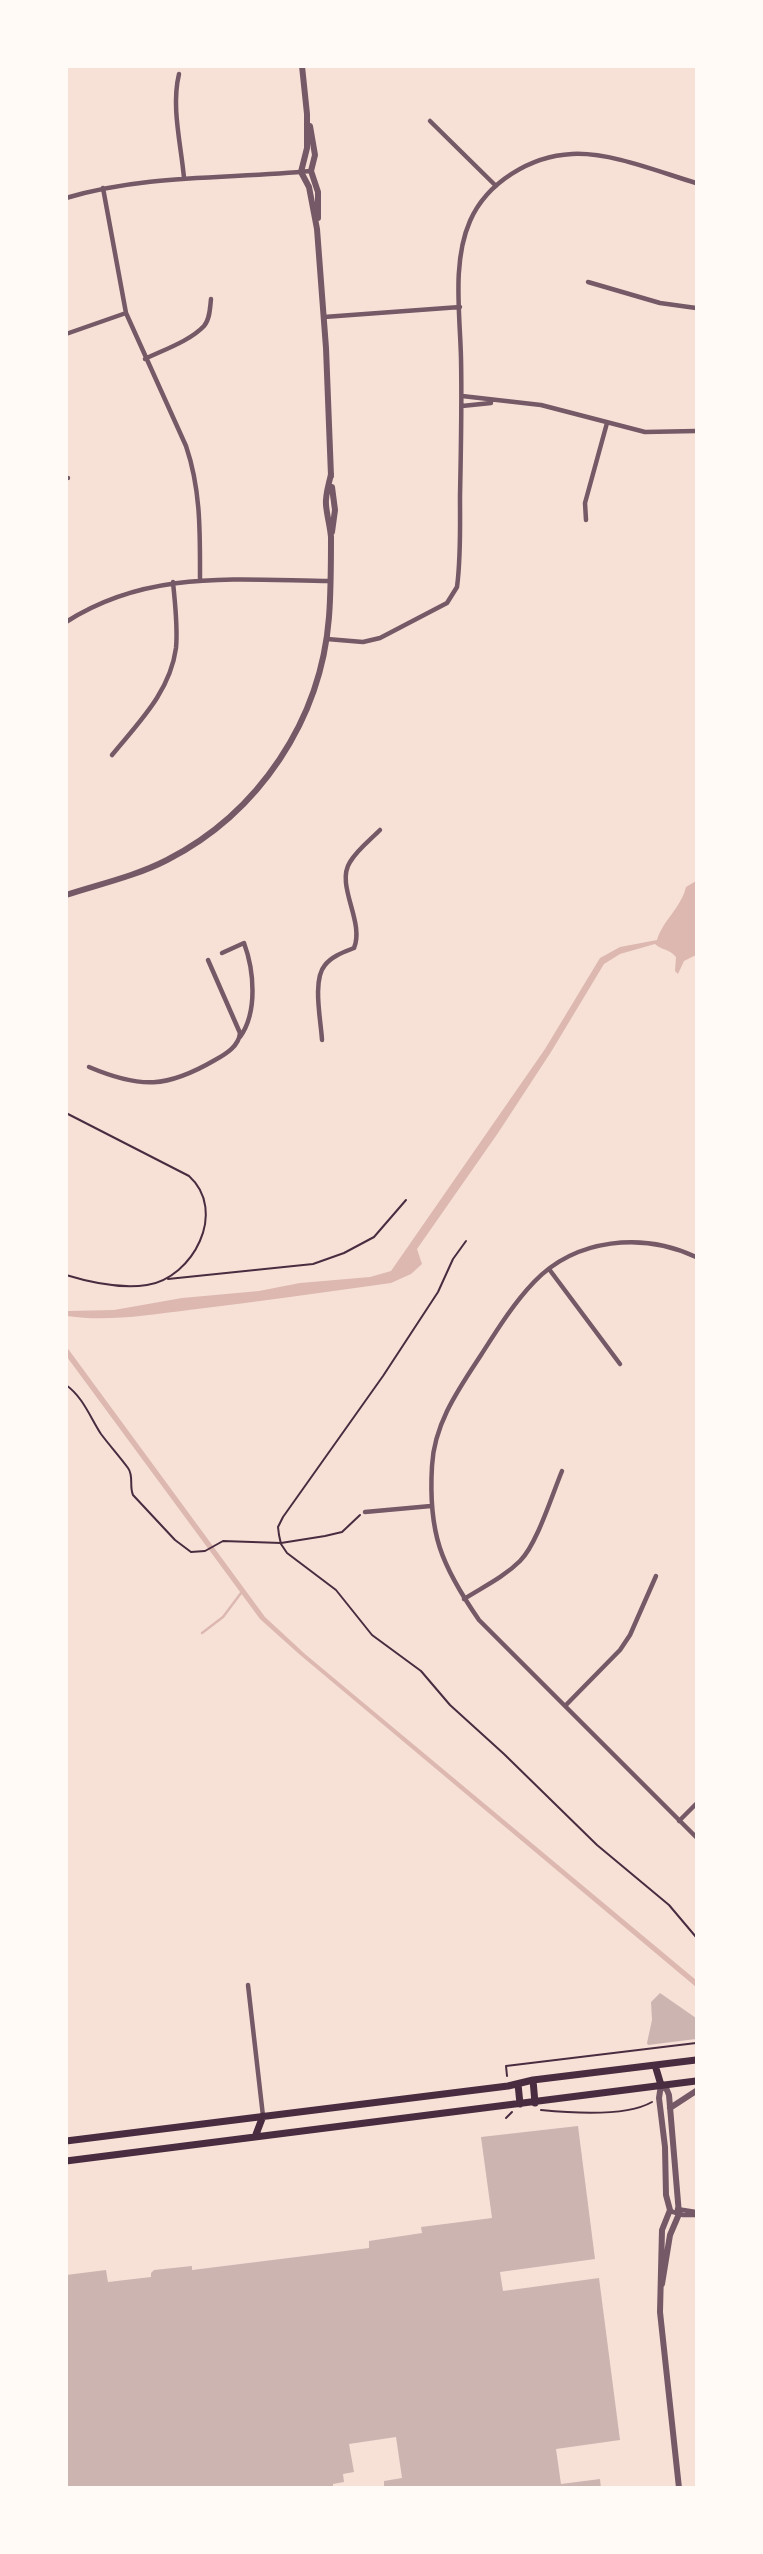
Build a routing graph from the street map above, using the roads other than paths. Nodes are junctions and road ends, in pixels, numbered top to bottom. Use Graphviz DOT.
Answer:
graph roads {
  1 [pos="302,66"];
  2 [pos="179,74"];
  3 [pos="307,114"];
  4 [pos="430,121"];
  5 [pos="311,171"];
  6 [pos="301,172"];
  7 [pos="184,178"];
  8 [pos="696,183"];
  9 [pos="496,186"];
  10 [pos="103,188"];
  11 [pos="66,198"];
  12 [pos="317,229"];
  13 [pos="587,282"];
  14 [pos="211,299"];
  15 [pos="460,307"];
  16 [pos="696,308"];
  17 [pos="126,313"];
  18 [pos="324,317"];
  19 [pos="66,334"];
  20 [pos="145,359"];
  21 [pos="462,396"];
  22 [pos="499,402"];
  23 [pos="462,406"];
  24 [pos="607,423"];
  25 [pos="696,431"];
  26 [pos="586,520"];
  27 [pos="200,579"];
  28 [pos="173,582"];
  29 [pos="330,582"];
  30 [pos="66,621"];
  31 [pos="327,639"];
  32 [pos="112,755"];
  33 [pos="380,830"];
  34 [pos="66,895"];
  35 [pos="222,953"];
  36 [pos="208,960"];
  37 [pos="240,1038"];
  38 [pos="322,1040"];
  39 [pos="89,1067"];
  40 [pos="696,1257"];
  41 [pos="549,1269"];
  42 [pos="620,1363"];
  43 [pos="562,1471"];
  44 [pos="431,1506"];
  45 [pos="365,1512"];
  46 [pos="656,1576"];
  47 [pos="464,1599"];
  48 [pos="565,1706"];
  49 [pos="696,1804"];
  50 [pos="680,1821"];
  51 [pos="696,1837"];
  52 [pos="248,1985"];
  53 [pos="696,2060"];
  54 [pos="655,2065"];
  55 [pos="533,2080"];
  56 [pos="696,2081"];
  57 [pos="518,2084"];
  58 [pos="661,2085"];
  59 [pos="696,2091"];
  60 [pos="520,2104"];
  61 [pos="535,2106"];
  62 [pos="670,2108"];
  63 [pos="263,2116"];
  64 [pos="268,2135"];
  65 [pos="255,2137"];
  66 [pos="66,2141"];
  67 [pos="66,2161"];
  68 [pos="670,2210"];
  69 [pos="679,2211"];
  70 [pos="696,2213"];
  71 [pos="660,2301"];
  72 [pos="679,2487"];
  1 -- 3 [label="street"];
  2 -- 7 [label="street"];
  3 -- 5 [label="street"];
  3 -- 6 [label="street"];
  4 -- 9 [label="street"];
  5 -- 6 [label="street"];
  5 -- 12 [label="street"];
  6 -- 7 [label="street"];
  6 -- 12 [label="street"];
  7 -- 10 [label="street"];
  8 -- 9 [label="street"];
  9 -- 15 [label="street"];
  10 -- 11 [label="street"];
  10 -- 17 [label="street"];
  12 -- 18 [label="street"];
  13 -- 16 [label="street"];
  14 -- 20 [label="street"];
  15 -- 18 [label="street"];
  15 -- 21 [label="street"];
  17 -- 19 [label="street"];
  17 -- 20 [label="street"];
  18 -- 29 [label="street"];
  20 -- 27 [label="street"];
  21 -- 22 [label="street"];
  21 -- 23 [label="street"];
  22 -- 23 [label="street"];
  22 -- 24 [label="street"];
  23 -- 31 [label="street"];
  24 -- 25 [label="street"];
  24 -- 26 [label="street"];
  27 -- 28 [label="street"];
  27 -- 29 [label="street"];
  28 -- 30 [label="street"];
  28 -- 32 [label="street"];
  29 -- 31 [label="street"];
  31 -- 34 [label="street"];
  33 -- 38 [label="street"];
  35 -- 37 [label="street"];
  36 -- 37 [label="street"];
  37 -- 39 [label="street"];
  40 -- 41 [label="street"];
  41 -- 42 [label="street"];
  41 -- 44 [label="street"];
  43 -- 47 [label="street"];
  44 -- 45 [label="street"];
  44 -- 47 [label="street"];
  46 -- 48 [label="street"];
  47 -- 48 [label="street"];
  48 -- 50 [label="street"];
  49 -- 50 [label="street"];
  50 -- 51 [label="street"];
  52 -- 63 [label="street"];
  53 -- 54 [label="main road"];
  54 -- 55 [label="main road"];
  54 -- 58 [label="main road"];
  55 -- 57 [label="main road"];
  55 -- 61 [label="main road"];
  56 -- 58 [label="main road"];
  57 -- 60 [label="main road"];
  57 -- 63 [label="main road"];
  58 -- 61 [label="main road"];
  58 -- 62 [label="street"];
  58 -- 68 [label="street"];
  59 -- 62 [label="street"];
  60 -- 61 [label="main road"];
  60 -- 64 [label="main road"];
  62 -- 69 [label="street"];
  63 -- 64 [label="main road"];
  63 -- 65 [label="main road"];
  63 -- 66 [label="main road"];
  64 -- 65 [label="main road"];
  65 -- 67 [label="main road"];
  68 -- 69 [label="street"];
  68 -- 71 [label="street"];
  69 -- 70 [label="street"];
  69 -- 71 [label="street"];
  71 -- 72 [label="street"];
}
